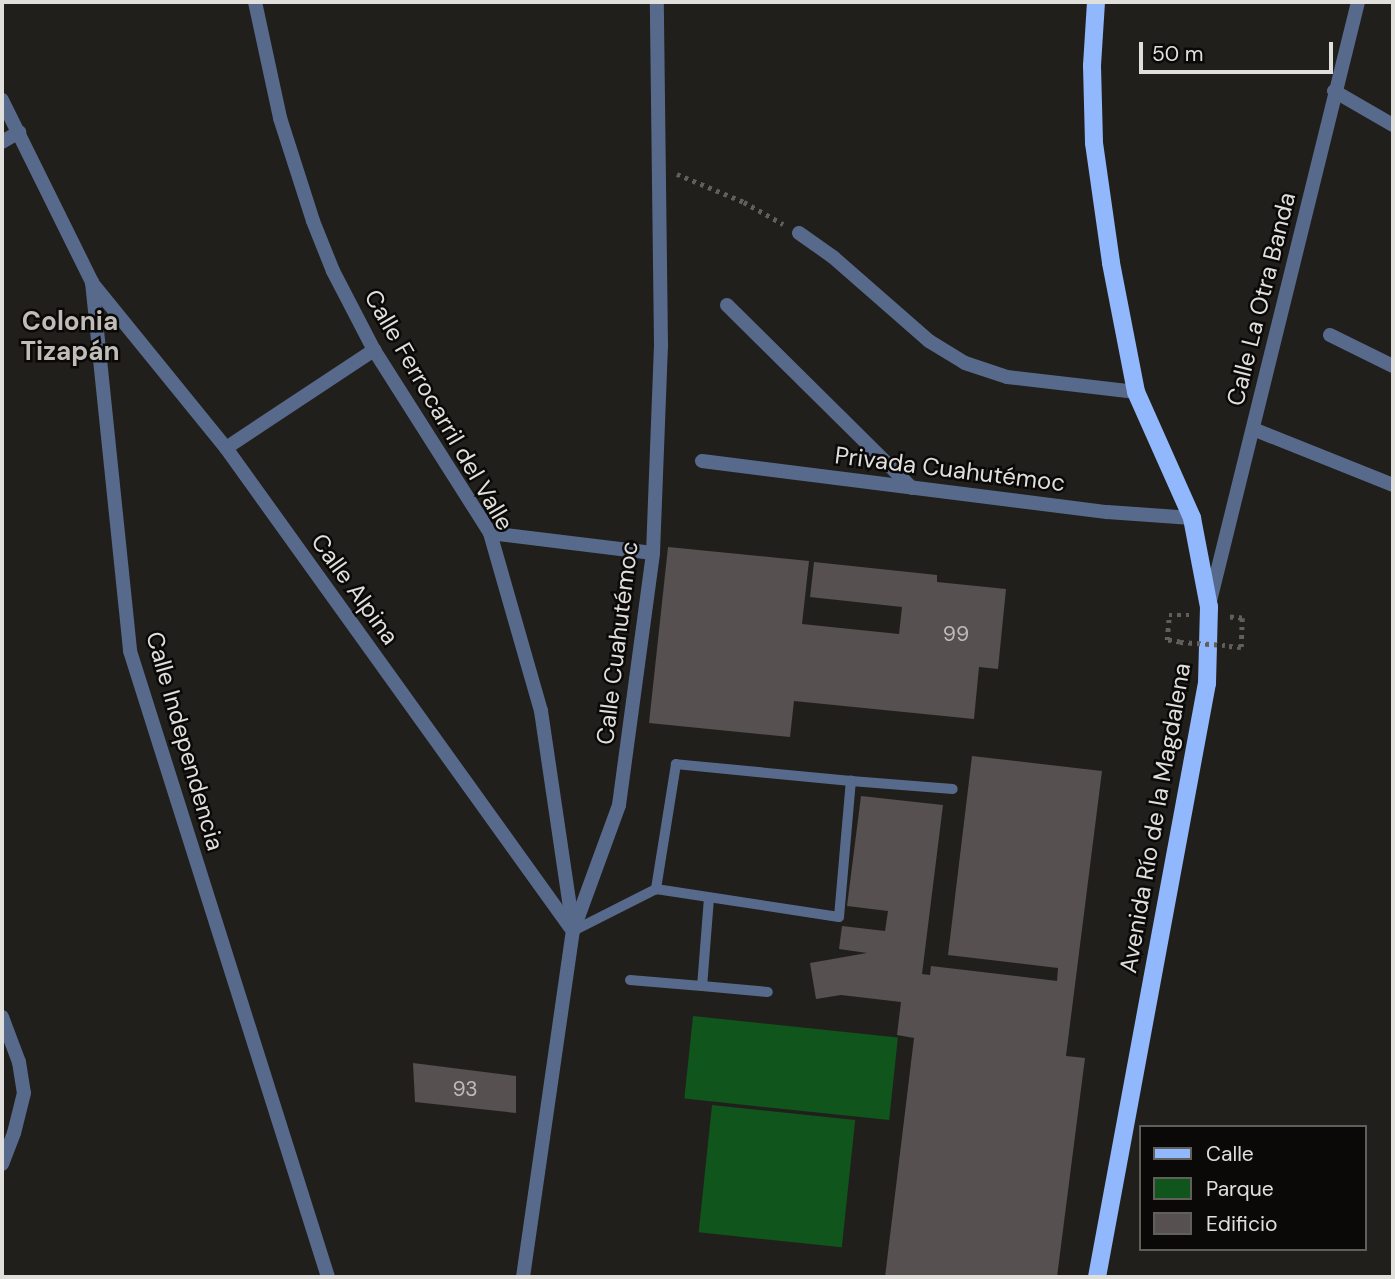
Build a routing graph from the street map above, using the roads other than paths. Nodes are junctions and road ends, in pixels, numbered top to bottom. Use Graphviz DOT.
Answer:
graph roads {
  1 [pos="255,2"];
  2 [pos="657,2"];
  3 [pos="1096,2"];
  4 [pos="1358,2"];
  5 [pos="1334,91"];
  6 [pos="2,100"];
  7 [pos="1393,125"];
  8 [pos="19,132"];
  9 [pos="2,142"];
  10 [pos="800,233"];
  11 [pos="92,282"];
  12 [pos="727,305"];
  13 [pos="1331,335"];
  14 [pos="374,351"];
  15 [pos="1393,366"];
  16 [pos="1136,392"];
  17 [pos="1253,429"];
  18 [pos="226,448"];
  19 [pos="702,461"];
  20 [pos="1393,485"];
  21 [pos="912,488"];
  22 [pos="1192,518"];
  23 [pos="490,533"];
  24 [pos="653,553"];
  25 [pos="1209,607"];
  26 [pos="851,781"];
  27 [pos="953,789"];
  28 [pos="656,889"];
  29 [pos="709,898"];
  30 [pos="573,931"];
  31 [pos="630,980"];
  32 [pos="702,986"];
  33 [pos="768,992"];
  34 [pos="2,1017"];
  35 [pos="2,1164"];
  36 [pos="328,1277"];
  37 [pos="523,1277"];
  38 [pos="1097,1277"];
  1 -- 14 [label="street, Calle Ferrocarril del Valle"];
  2 -- 24 [label="street, Calle Cuahutémoc"];
  3 -- 16 [label="main road, Avenida Río de la Magdalena"];
  4 -- 5 [label="street, Calle La Otra Banda"];
  5 -- 7 [label="street"];
  5 -- 17 [label="street, Calle La Otra Banda"];
  6 -- 8 [label="street, Calle Independencia"];
  8 -- 9 [label="street"];
  8 -- 11 [label="street, Calle Independencia"];
  10 -- 16 [label="street"];
  11 -- 18 [label="street, Calle Alpina"];
  11 -- 36 [label="street, Calle Independencia"];
  12 -- 21 [label="street"];
  13 -- 15 [label="street"];
  14 -- 18 [label="street"];
  14 -- 23 [label="street, Calle Ferrocarril del Valle"];
  16 -- 22 [label="main road, Avenida Río de la Magdalena"];
  17 -- 20 [label="street"];
  17 -- 25 [label="street, Calle La Otra Banda"];
  18 -- 30 [label="street, Calle Alpina"];
  19 -- 21 [label="street, Privada Cuahutémoc"];
  21 -- 22 [label="street, Privada Cuahutémoc"];
  22 -- 25 [label="main road, Avenida Río de la Magdalena"];
  23 -- 24 [label="street"];
  23 -- 30 [label="street, Calle Ferrocarril del Valle"];
  24 -- 30 [label="street, Calle Cuahutémoc"];
  25 -- 38 [label="main road, Avenida Río de la Magdalena"];
  26 -- 27 [label="lane"];
  26 -- 28 [label="lane"];
  26 -- 29 [label="lane"];
  28 -- 29 [label="lane"];
  28 -- 30 [label="lane"];
  29 -- 32 [label="lane"];
  30 -- 37 [label="street, Calle Cuahutémoc"];
  31 -- 32 [label="lane"];
  32 -- 33 [label="lane"];
  34 -- 35 [label="street"];
}
